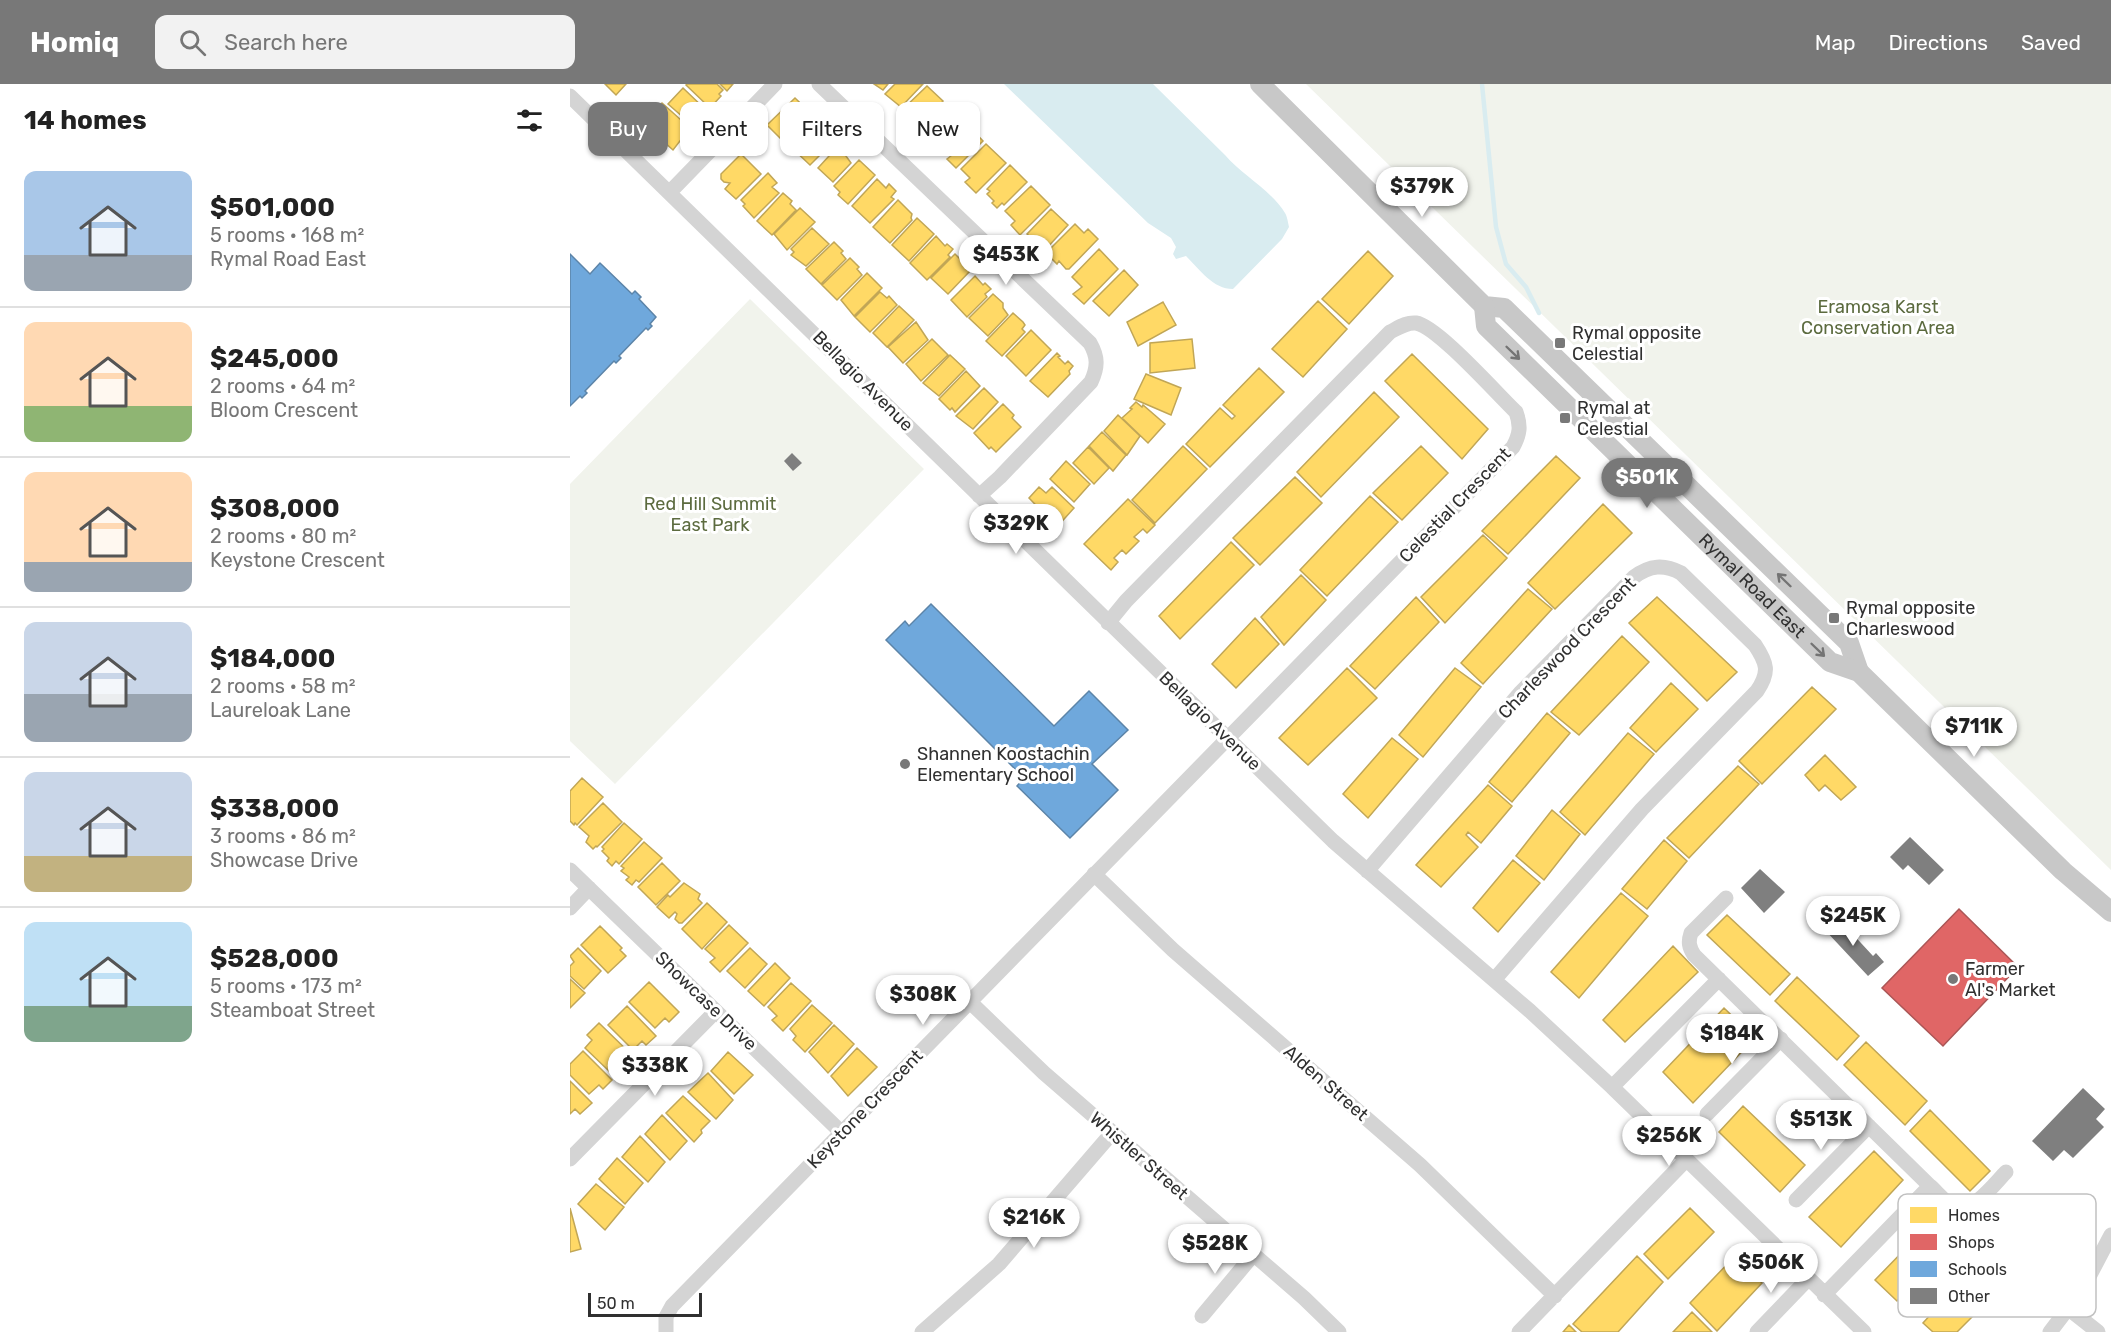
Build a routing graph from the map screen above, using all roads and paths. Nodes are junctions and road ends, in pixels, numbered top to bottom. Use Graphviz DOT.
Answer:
graph roads {
  1 [pos="774,84"];
  2 [pos="819,84"];
  3 [pos="1260,84"];
  4 [pos="570,96"];
  5 [pos="670,192"];
  6 [pos="1484,306"];
  7 [pos="979,496"];
  8 [pos="1108,623"];
  9 [pos="1859,672"];
  10 [pos="1228,739"];
  11 [pos="570,870"];
  12 [pos="1367,871"];
  13 [pos="1094,874"];
  14 [pos="589,888"];
  15 [pos="1726,898"];
  16 [pos="570,908"];
  17 [pos="2108,912"];
  18 [pos="1719,979"];
  19 [pos="1494,980"];
  20 [pos="970,1002"];
  21 [pos="716,1011"];
  22 [pos="1781,1039"];
  23 [pos="1612,1087"];
  24 [pos="1707,1114"];
  25 [pos="1869,1126"];
  26 [pos="842,1133"];
  27 [pos="1112,1133"];
  28 [pos="570,1160"];
  29 [pos="1686,1160"];
  30 [pos="2006,1172"];
  31 [pos="1930,1186"];
  32 [pos="1922,1194"];
  33 [pos="1938,1194"];
  34 [pos="1984,1194"];
  35 [pos="1796,1200"];
  36 [pos="1898,1219"];
  37 [pos="2110,1240"];
  38 [pos="1253,1255"];
  39 [pos="2096,1267"];
  40 [pos="1808,1279"];
  41 [pos="1824,1295"];
  42 [pos="1555,1296"];
  43 [pos="1202,1316"];
  44 [pos="2063,1317"];
  45 [pos="2078,1317"];
  46 [pos="666,1332"];
  47 [pos="922,1332"];
  48 [pos="1339,1332"];
  49 [pos="1519,1332"];
  50 [pos="1757,1332"];
  51 [pos="1864,1332"];
  52 [pos="2049,1332"];
  53 [pos="2098,1332"];
  1 -- 5 [label="street"];
  2 -- 7 [label="street"];
  3 -- 6 [label="main road, Rymal Road East"];
  4 -- 5 [label="street, Bellagio Avenue"];
  5 -- 7 [label="street, Bellagio Avenue"];
  6 -- 9 [label="main road, Rymal Road East, one-way"];
  9 -- 6 [label="main road, Rymal Road East, one-way"];
  7 -- 8 [label="street, Bellagio Avenue"];
  8 -- 10 [label="street, Bellagio Avenue"];
  8 -- 10 [label="street, Celestial Crescent"];
  9 -- 17 [label="main road, Rymal Road East"];
  10 -- 12 [label="street, Bellagio Avenue"];
  10 -- 13 [label="street, Keystone Crescent"];
  11 -- 14 [label="street, Showcase Drive"];
  12 -- 19 [label="street, Bellagio Avenue"];
  12 -- 19 [label="street, Charleswood Crescent"];
  13 -- 20 [label="street, Keystone Crescent"];
  13 -- 42 [label="street, Alden Street"];
  14 -- 16 [label="street"];
  14 -- 21 [label="street, Showcase Drive"];
  15 -- 18 [label="street"];
  18 -- 22 [label="street"];
  18 -- 23 [label="street"];
  19 -- 23 [label="street, Bellagio Avenue"];
  20 -- 26 [label="street, Keystone Crescent"];
  20 -- 27 [label="street, Whistler Street"];
  21 -- 26 [label="street, Showcase Drive"];
  21 -- 28 [label="street"];
  22 -- 24 [label="street"];
  22 -- 25 [label="street"];
  23 -- 29 [label="street, Bellagio Avenue"];
  25 -- 31 [label="street"];
  25 -- 35 [label="street"];
  26 -- 46 [label="street, Keystone Crescent"];
  27 -- 38 [label="street, Whistler Street"];
  27 -- 47 [label="street"];
  29 -- 40 [label="street, Bellagio Avenue"];
  29 -- 42 [label="street"];
  30 -- 34 [label="street"];
  31 -- 32 [label="street"];
  31 -- 33 [label="street"];
  36 -- 41 [label="street"];
  37 -- 39 [label="street"];
  38 -- 43 [label="street"];
  38 -- 48 [label="street, Whistler Street"];
  40 -- 41 [label="street, Bellagio Avenue"];
  40 -- 50 [label="street"];
  41 -- 51 [label="street, Bellagio Avenue"];
  42 -- 49 [label="street"];
  44 -- 52 [label="street"];
  45 -- 53 [label="street"];
}
